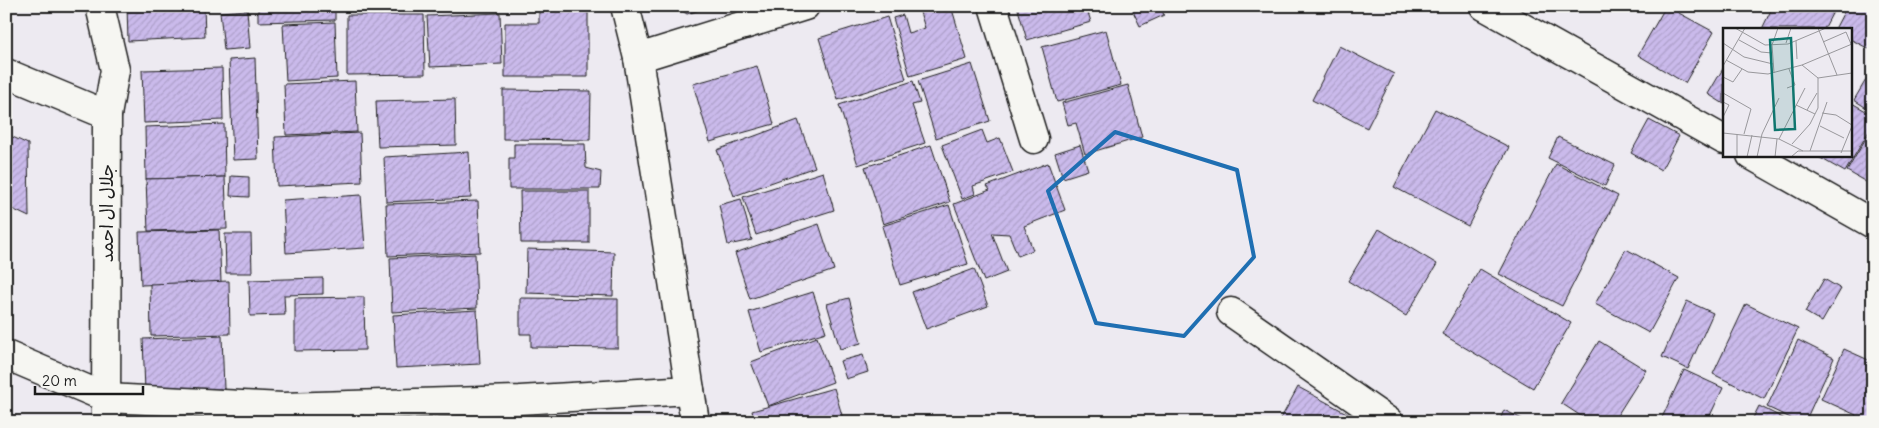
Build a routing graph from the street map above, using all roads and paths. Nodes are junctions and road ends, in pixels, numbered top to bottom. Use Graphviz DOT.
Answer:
graph roads {
  1 [pos="100,6"];
  2 [pos="625,6"];
  3 [pos="805,6"];
  4 [pos="993,6"];
  5 [pos="1484,6"];
  6 [pos="638,58"];
  7 [pos="6,73"];
  8 [pos="107,115"];
  9 [pos="1034,139"];
  10 [pos="1723,139"];
  11 [pos="1753,156"];
  12 [pos="1873,224"];
  13 [pos="1231,312"];
  14 [pos="6,355"];
  15 [pos="690,390"];
  16 [pos="106,410"];
  17 [pos="519,411"];
  18 [pos="282,414"];
  19 [pos="695,422"];
  20 [pos="1389,422"];
  1 -- 8 [label="street, جلال ال احمد"];
  2 -- 6 [label="street"];
  3 -- 6 [label="street"];
  4 -- 9 [label="street"];
  5 -- 10 [label="street"];
  6 -- 15 [label="street"];
  7 -- 8 [label="street"];
  8 -- 16 [label="street, جلال ال احمد"];
  11 -- 12 [label="street"];
  13 -- 20 [label="street"];
  14 -- 16 [label="street"];
  15 -- 17 [label="street"];
  15 -- 19 [label="street"];
  16 -- 18 [label="street"];
  17 -- 18 [label="street"];
}
